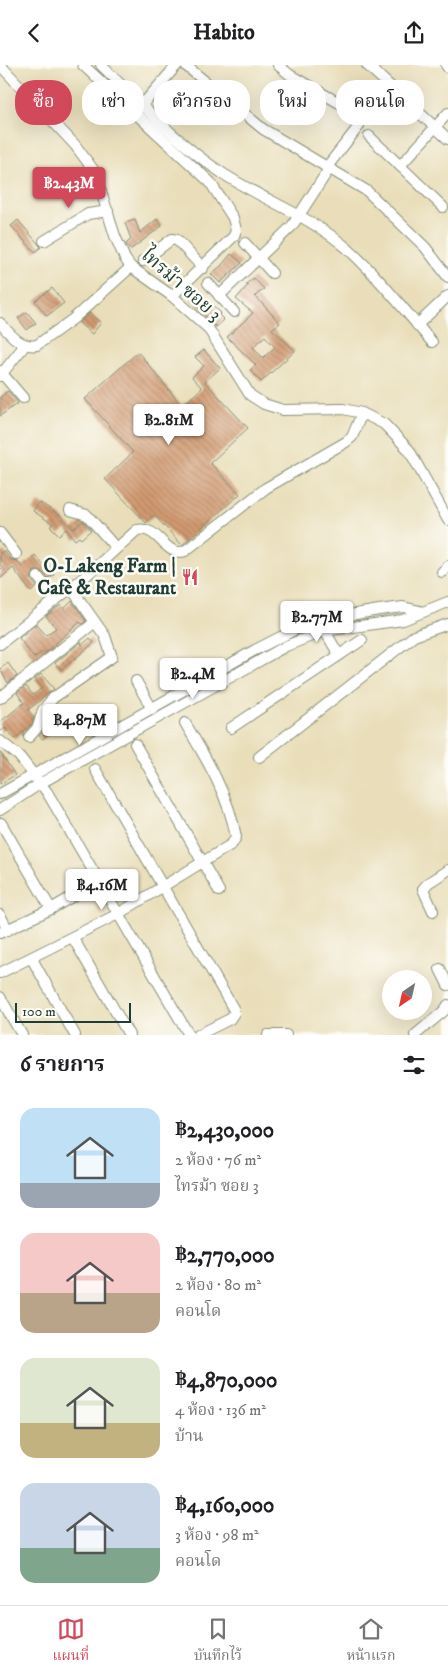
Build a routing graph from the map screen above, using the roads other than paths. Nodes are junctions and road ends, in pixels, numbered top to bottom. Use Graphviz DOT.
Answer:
graph roads {
  1 [pos="0,65"];
  2 [pos="83,65"];
  3 [pos="101,65"];
  4 [pos="177,65"];
  5 [pos="185,65"];
  6 [pos="278,65"];
  7 [pos="367,65"];
  8 [pos="446,65"];
  9 [pos="448,68"];
  10 [pos="116,80"];
  11 [pos="144,103"];
  12 [pos="144,107"];
  13 [pos="448,113"];
  14 [pos="435,128"];
  15 [pos="370,136"];
  16 [pos="448,139"];
  17 [pos="400,166"];
  18 [pos="327,168"];
  19 [pos="443,207"];
  20 [pos="108,211"];
  21 [pos="299,217"];
  22 [pos="44,241"];
  23 [pos="245,243"];
  24 [pos="259,259"];
  25 [pos="143,261"];
  26 [pos="131,267"];
  27 [pos="203,268"];
  28 [pos="272,273"];
  29 [pos="448,277"];
  30 [pos="208,283"];
  31 [pos="219,295"];
  32 [pos="172,296"];
  33 [pos="448,297"];
  34 [pos="234,312"];
  35 [pos="0,323"];
  36 [pos="417,325"];
  37 [pos="432,342"];
  38 [pos="21,344"];
  39 [pos="1,373"];
  40 [pos="23,398"];
  41 [pos="362,413"];
  42 [pos="70,510"];
  43 [pos="448,520"];
  44 [pos="0,533"];
  45 [pos="116,548"];
  46 [pos="16,554"];
  47 [pos="38,577"];
  48 [pos="72,587"];
  49 [pos="56,599"];
  50 [pos="448,602"];
  51 [pos="420,611"];
  52 [pos="321,620"];
  53 [pos="96,622"];
  54 [pos="448,624"];
  55 [pos="324,631"];
  56 [pos="362,640"];
  57 [pos="0,643"];
  58 [pos="339,655"];
  59 [pos="136,681"];
  60 [pos="191,692"];
  61 [pos="0,698"];
  62 [pos="174,702"];
  63 [pos="152,709"];
  64 [pos="185,723"];
  65 [pos="231,727"];
  66 [pos="29,737"];
  67 [pos="0,741"];
  68 [pos="135,744"];
  69 [pos="259,757"];
  70 [pos="95,769"];
  71 [pos="34,774"];
  72 [pos="41,783"];
  73 [pos="0,794"];
  74 [pos="0,810"];
  75 [pos="1,823"];
  76 [pos="202,862"];
  77 [pos="448,870"];
  78 [pos="99,881"];
  79 [pos="162,888"];
  80 [pos="218,891"];
  81 [pos="51,909"];
  82 [pos="433,911"];
  83 [pos="118,913"];
  84 [pos="0,915"];
  85 [pos="4,931"];
  86 [pos="73,938"];
  87 [pos="32,959"];
  88 [pos="440,969"];
  89 [pos="0,973"];
  90 [pos="448,985"];
  91 [pos="0,997"];
  92 [pos="448,1005"];
  93 [pos="22,1035"];
  94 [pos="75,1035"];
  95 [pos="129,1035"];
  96 [pos="189,1035"];
  97 [pos="198,1035"];
  98 [pos="268,1035"];
  99 [pos="286,1035"];
  100 [pos="415,1035"];
  1 -- 20 [label="street, ไทรม้า ซอย 3"];
  2 -- 27 [label="street"];
  3 -- 10 [label="street"];
  4 -- 11 [label="street"];
  5 -- 18 [label="street"];
  6 -- 18 [label="street"];
  7 -- 14 [label="street"];
  8 -- 9 [label="street"];
  12 -- 21 [label="street"];
  13 -- 14 [label="street"];
  14 -- 16 [label="street"];
  14 -- 17 [label="street"];
  15 -- 17 [label="street"];
  17 -- 19 [label="street"];
  18 -- 21 [label="street"];
  18 -- 29 [label="street"];
  20 -- 22 [label="street"];
  20 -- 26 [label="street, ไทรม้า ซอย 3"];
  21 -- 24 [label="street"];
  21 -- 36 [label="street"];
  23 -- 24 [label="street"];
  24 -- 28 [label="street"];
  24 -- 31 [label="street"];
  25 -- 27 [label="street"];
  26 -- 32 [label="street, ไทรม้า ซอย 3"];
  26 -- 38 [label="street"];
  27 -- 32 [label="street"];
  30 -- 31 [label="street"];
  31 -- 34 [label="street"];
  32 -- 41 [label="street, ไทรม้า ซอย 3"];
  33 -- 36 [label="street"];
  35 -- 38 [label="street"];
  36 -- 37 [label="street"];
  38 -- 39 [label="street"];
  39 -- 40 [label="street"];
  41 -- 43 [label="street, ไทรม้า ซอย 3"];
  41 -- 45 [label="street"];
  42 -- 45 [label="street"];
  44 -- 46 [label="street"];
  45 -- 48 [label="street"];
  47 -- 49 [label="street"];
  48 -- 49 [label="street"];
  48 -- 53 [label="street"];
  49 -- 57 [label="street"];
  50 -- 51 [label="street"];
  51 -- 52 [label="street"];
  51 -- 55 [label="street"];
  52 -- 55 [label="street"];
  52 -- 60 [label="street"];
  53 -- 61 [label="street"];
  53 -- 66 [label="street"];
  54 -- 69 [label="street"];
  55 -- 58 [label="street"];
  55 -- 60 [label="street"];
  56 -- 58 [label="street"];
  58 -- 65 [label="street"];
  59 -- 63 [label="street"];
  60 -- 62 [label="street"];
  62 -- 63 [label="street"];
  62 -- 72 [label="street"];
  63 -- 71 [label="street"];
  64 -- 76 [label="street"];
  67 -- 71 [label="street"];
  68 -- 76 [label="street"];
  70 -- 79 [label="street"];
  71 -- 72 [label="street"];
  71 -- 73 [label="street"];
  72 -- 74 [label="street"];
  72 -- 78 [label="street"];
  75 -- 81 [label="street"];
  76 -- 79 [label="street"];
  76 -- 80 [label="street"];
  77 -- 82 [label="street"];
  78 -- 81 [label="street"];
  78 -- 83 [label="street"];
  79 -- 83 [label="street"];
  79 -- 97 [label="street"];
  81 -- 85 [label="street"];
  83 -- 86 [label="street"];
  83 -- 96 [label="street"];
  84 -- 85 [label="street"];
  86 -- 87 [label="street"];
  86 -- 95 [label="street"];
  87 -- 89 [label="street"];
  87 -- 94 [label="street"];
  88 -- 90 [label="street"];
  91 -- 93 [label="street"];
  92 -- 100 [label="street"];
  98 -- 99 [label="street"];
}
